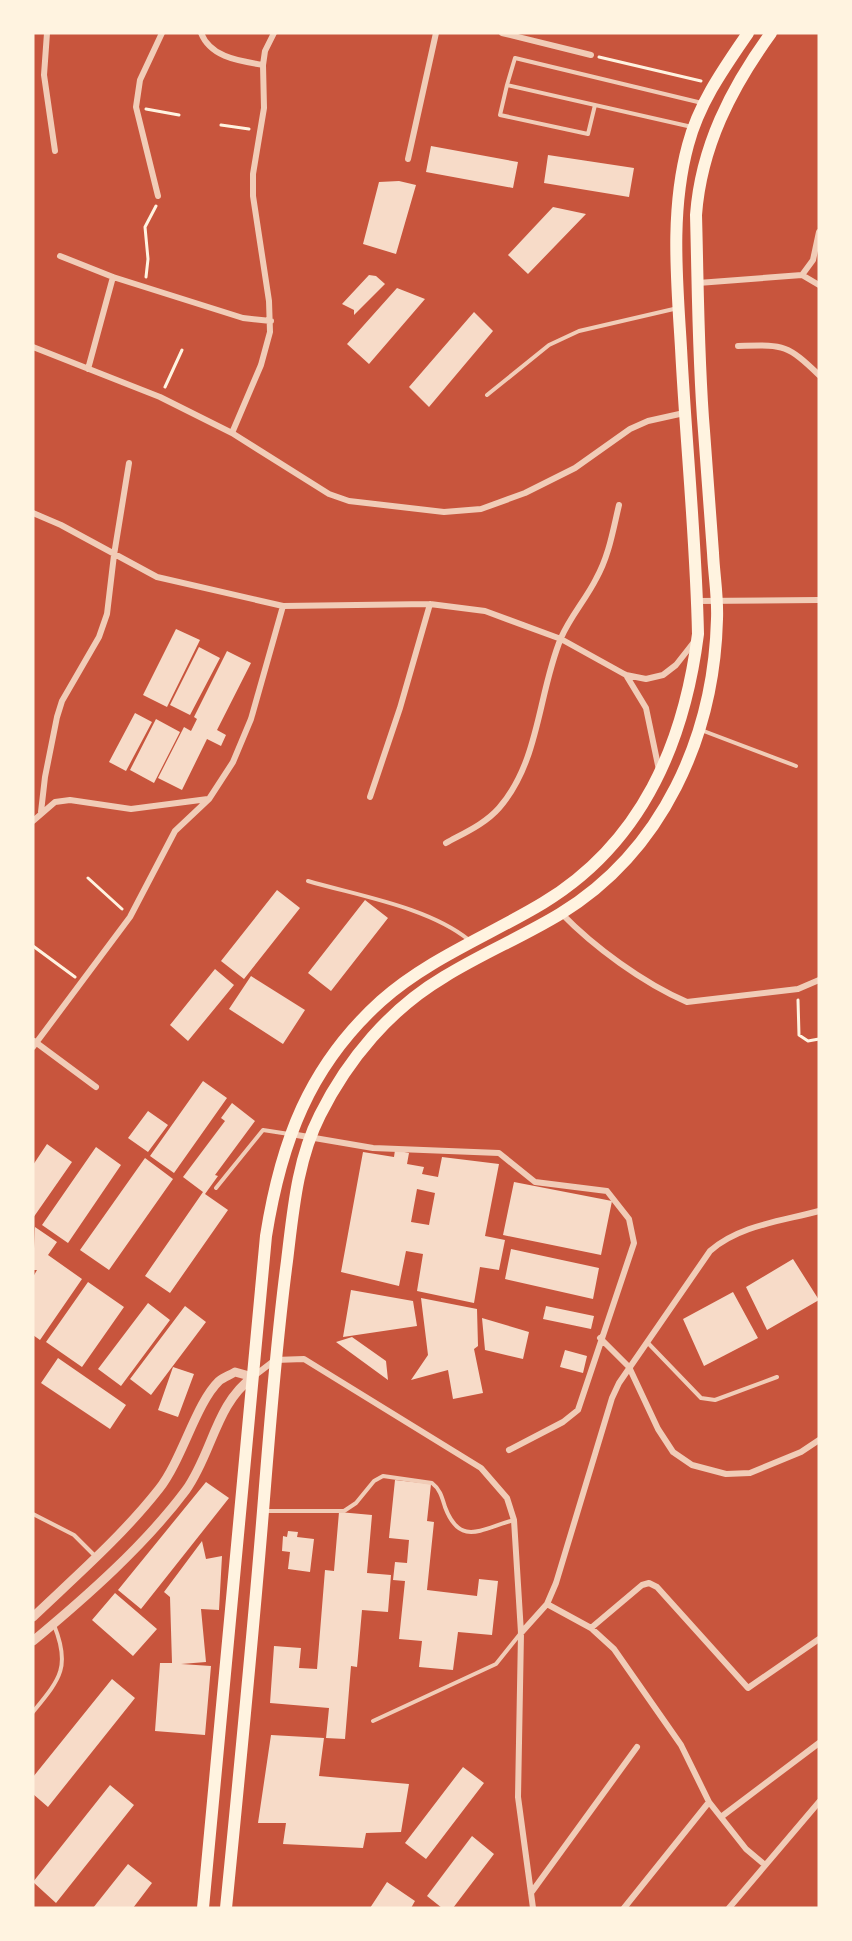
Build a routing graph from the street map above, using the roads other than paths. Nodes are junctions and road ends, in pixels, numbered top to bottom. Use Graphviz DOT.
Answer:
graph roads {
  1 [pos="162,33"];
  2 [pos="201,33"];
  3 [pos="274,33"];
  4 [pos="436,33"];
  5 [pos="502,33"];
  6 [pos="748,33"];
  7 [pos="771,33"];
  8 [pos="47,34"];
  9 [pos="591,55"];
  10 [pos="263,65"];
  11 [pos="507,86"];
  12 [pos="704,103"];
  13 [pos="595,105"];
  14 [pos="694,128"];
  15 [pos="55,151"];
  16 [pos="408,159"];
  17 [pos="158,196"];
  18 [pos="819,232"];
  19 [pos="60,256"];
  20 [pos="802,275"];
  21 [pos="113,277"];
  22 [pos="698,283"];
  23 [pos="819,285"];
  24 [pos="678,308"];
  25 [pos="271,321"];
  26 [pos="738,346"];
  27 [pos="33,347"];
  28 [pos="88,369"];
  29 [pos="819,375"];
  30 [pos="487,395"];
  31 [pos="684,413"];
  32 [pos="232,433"];
  33 [pos="129,464"];
  34 [pos="619,505"];
  35 [pos="33,513"];
  36 [pos="114,555"];
  37 [pos="716,600"];
  38 [pos="819,600"];
  39 [pos="697,601"];
  40 [pos="430,604"];
  41 [pos="283,606"];
  42 [pos="698,634"];
  43 [pos="561,639"];
  44 [pos="626,675"];
  45 [pos="701,730"];
  46 [pos="796,766"];
  47 [pos="660,776"];
  48 [pos="370,797"];
  49 [pos="209,799"];
  50 [pos="41,812"];
  51 [pos="33,821"];
  52 [pos="446,843"];
  53 [pos="308,881"];
  54 [pos="561,913"];
  55 [pos="472,942"];
  56 [pos="819,980"];
  57 [pos="34,1043"];
  58 [pos="96,1087"];
  59 [pos="290,1134"];
  60 [pos="310,1139"];
  61 [pos="216,1188"];
  62 [pos="819,1211"];
  63 [pos="600,1338"];
  64 [pos="648,1343"];
  65 [pos="275,1360"];
  66 [pos="629,1367"];
  67 [pos="253,1377"];
  68 [pos="777,1377"];
  69 [pos="819,1440"];
  70 [pos="509,1450"];
  71 [pos="263,1510"];
  72 [pos="33,1514"];
  73 [pos="514,1520"];
  74 [pos="96,1557"];
  75 [pos="547,1604"];
  76 [pos="33,1617"];
  77 [pos="53,1624"];
  78 [pos="591,1628"];
  79 [pos="521,1633"];
  80 [pos="819,1639"];
  81 [pos="33,1641"];
  82 [pos="33,1712"];
  83 [pos="373,1721"];
  84 [pos="819,1743"];
  85 [pos="637,1747"];
  86 [pos="709,1802"];
  87 [pos="819,1802"];
  88 [pos="721,1817"];
  89 [pos="765,1865"];
  90 [pos="531,1894"];
  91 [pos="203,1908"];
  92 [pos="226,1908"];
  93 [pos="533,1908"];
  94 [pos="624,1908"];
  95 [pos="729,1908"];
  1 -- 17 [label="street"];
  2 -- 10 [label="street"];
  3 -- 10 [label="street"];
  4 -- 16 [label="street"];
  5 -- 9 [label="street"];
  6 -- 12 [label="main road"];
  7 -- 22 [label="main road"];
  8 -- 15 [label="street"];
  10 -- 25 [label="street"];
  11 -- 12 [label="lane"];
  11 -- 13 [label="lane"];
  11 -- 13 [label="lane"];
  12 -- 14 [label="main road"];
  13 -- 14 [label="lane"];
  14 -- 24 [label="main road"];
  18 -- 20 [label="street"];
  19 -- 21 [label="street"];
  20 -- 22 [label="street"];
  20 -- 23 [label="street"];
  21 -- 25 [label="street"];
  21 -- 28 [label="street"];
  22 -- 37 [label="main road"];
  24 -- 30 [label="lane"];
  24 -- 31 [label="main road"];
  25 -- 32 [label="street"];
  26 -- 29 [label="street"];
  27 -- 28 [label="street"];
  28 -- 32 [label="street"];
  31 -- 32 [label="street"];
  31 -- 39 [label="main road"];
  33 -- 36 [label="street"];
  34 -- 43 [label="street"];
  35 -- 36 [label="street"];
  36 -- 41 [label="street"];
  36 -- 50 [label="street"];
  37 -- 38 [label="street"];
  37 -- 39 [label="street"];
  37 -- 45 [label="main road"];
  39 -- 42 [label="main road"];
  40 -- 41 [label="street"];
  40 -- 43 [label="street"];
  40 -- 48 [label="street"];
  41 -- 49 [label="street"];
  42 -- 44 [label="street"];
  42 -- 47 [label="main road"];
  43 -- 44 [label="street"];
  43 -- 52 [label="street"];
  44 -- 47 [label="street"];
  45 -- 46 [label="lane"];
  45 -- 54 [label="main road"];
  47 -- 55 [label="main road"];
  49 -- 50 [label="street"];
  49 -- 57 [label="street"];
  50 -- 51 [label="street"];
  53 -- 55 [label="lane"];
  54 -- 56 [label="street"];
  54 -- 60 [label="main road"];
  55 -- 59 [label="main road"];
  57 -- 58 [label="street"];
  59 -- 60 [label="street"];
  59 -- 61 [label="lane"];
  59 -- 67 [label="main road"];
  60 -- 63 [label="street"];
  60 -- 65 [label="main road"];
  62 -- 64 [label="street"];
  63 -- 66 [label="street"];
  63 -- 70 [label="street"];
  64 -- 66 [label="street"];
  64 -- 68 [label="lane"];
  65 -- 67 [label="street"];
  65 -- 71 [label="main road"];
  65 -- 73 [label="street"];
  66 -- 69 [label="street"];
  66 -- 75 [label="street"];
  67 -- 74 [label="street"];
  67 -- 77 [label="street"];
  67 -- 91 [label="main road"];
  71 -- 73 [label="lane"];
  71 -- 92 [label="main road"];
  72 -- 74 [label="lane"];
  73 -- 79 [label="street"];
  74 -- 76 [label="street"];
  75 -- 78 [label="street"];
  75 -- 79 [label="street"];
  77 -- 81 [label="street"];
  77 -- 82 [label="lane"];
  78 -- 80 [label="street"];
  78 -- 86 [label="street"];
  79 -- 83 [label="lane"];
  79 -- 90 [label="street"];
  84 -- 88 [label="street"];
  85 -- 90 [label="street"];
  86 -- 88 [label="street"];
  86 -- 94 [label="street"];
  87 -- 89 [label="street"];
  88 -- 89 [label="street"];
  89 -- 95 [label="street"];
  90 -- 93 [label="street"];
}
